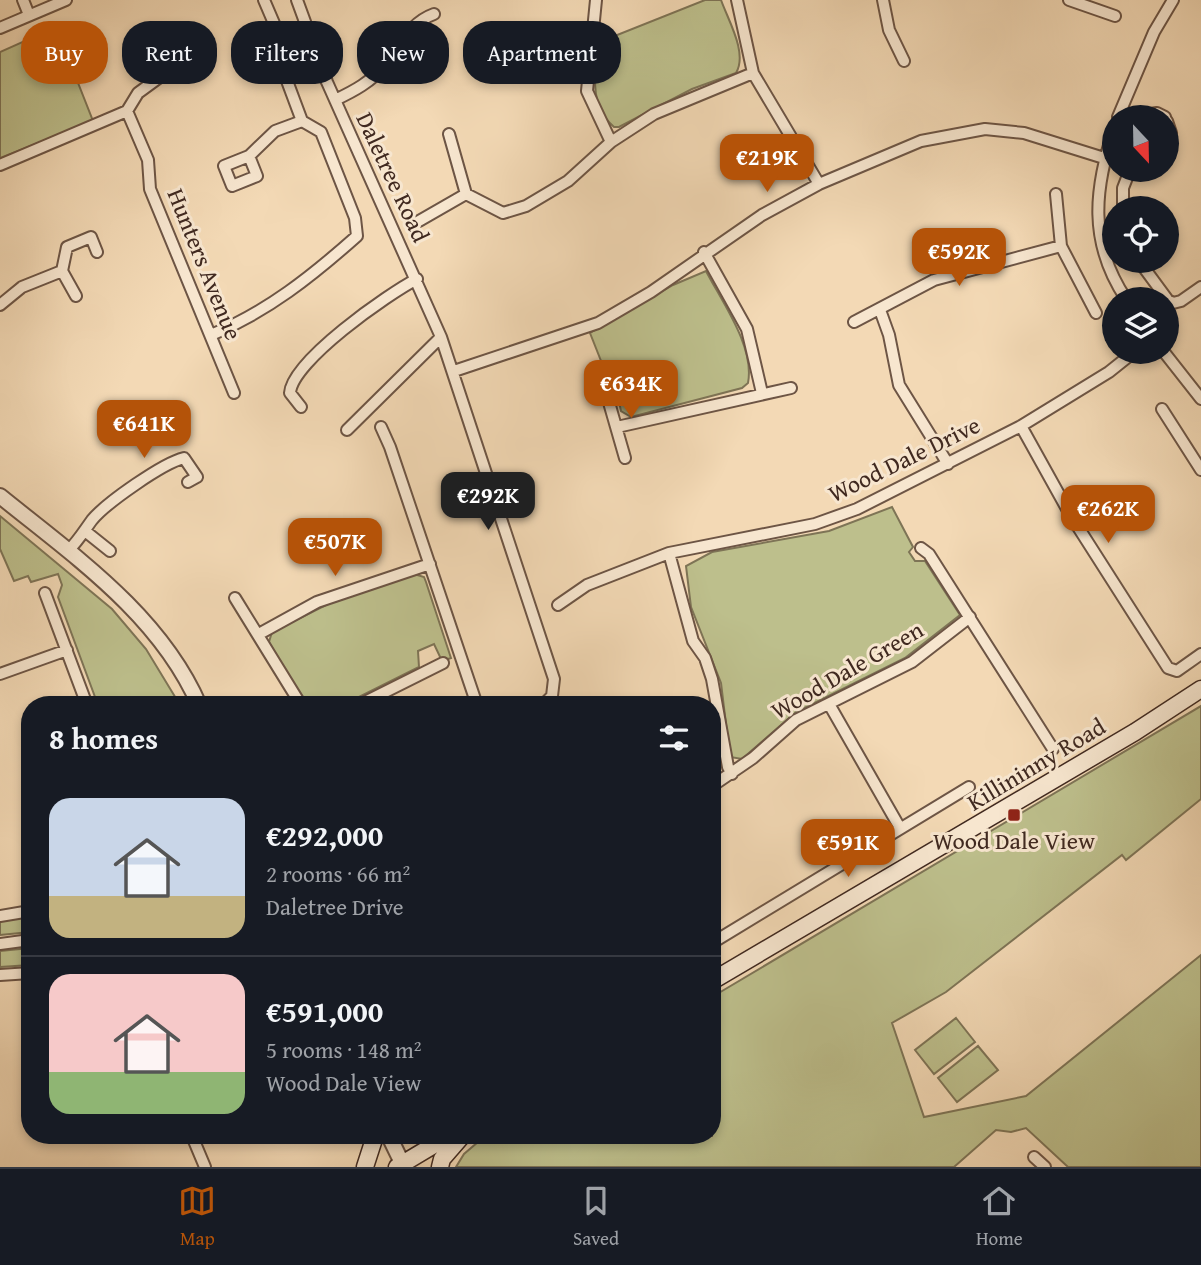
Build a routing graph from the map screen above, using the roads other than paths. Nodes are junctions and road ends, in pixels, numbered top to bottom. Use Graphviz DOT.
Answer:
graph roads {
  1 [pos="23,0"];
  2 [pos="66,0"];
  3 [pos="264,0"];
  4 [pos="297,0"];
  5 [pos="596,0"];
  6 [pos="737,0"];
  7 [pos="883,0"];
  8 [pos="1069,0"];
  9 [pos="1173,0"];
  10 [pos="434,14"];
  11 [pos="29,15"];
  12 [pos="1115,16"];
  13 [pos="0,28"];
  14 [pos="904,61"];
  15 [pos="753,73"];
  16 [pos="150,84"];
  17 [pos="335,100"];
  18 [pos="1123,105"];
  19 [pos="127,111"];
  20 [pos="302,121"];
  21 [pos="449,134"];
  22 [pos="611,142"];
  23 [pos="248,156"];
  24 [pos="1102,157"];
  25 [pos="0,164"];
  26 [pos="1102,170"];
  27 [pos="819,184"];
  28 [pos="466,194"];
  29 [pos="1056,194"];
  30 [pos="419,221"];
  31 [pos="1060,246"];
  32 [pos="97,252"];
  33 [pos="704,252"];
  34 [pos="62,271"];
  35 [pos="417,279"];
  36 [pos="1120,287"];
  37 [pos="1201,287"];
  38 [pos="76,296"];
  39 [pos="1179,301"];
  40 [pos="1,302"];
  41 [pos="880,310"];
  42 [pos="1096,313"];
  43 [pos="854,322"];
  44 [pos="211,335"];
  45 [pos="441,337"];
  46 [pos="1119,364"];
  47 [pos="1173,364"];
  48 [pos="454,371"];
  49 [pos="791,388"];
  50 [pos="606,392"];
  51 [pos="234,393"];
  52 [pos="762,393"];
  53 [pos="1201,399"];
  54 [pos="301,407"];
  55 [pos="1162,409"];
  56 [pos="1021,426"];
  57 [pos="381,427"];
  58 [pos="617,427"];
  59 [pos="347,430"];
  60 [pos="625,458"];
  61 [pos="948,464"];
  62 [pos="1201,470"];
  63 [pos="188,482"];
  64 [pos="0,496"];
  65 [pos="85,531"];
  66 [pos="921,548"];
  67 [pos="68,551"];
  68 [pos="110,551"];
  69 [pos="669,553"];
  70 [pos="430,564"];
  71 [pos="45,593"];
  72 [pos="235,598"];
  73 [pos="558,605"];
  74 [pos="970,617"];
  75 [pos="259,634"];
  76 [pos="67,650"];
  77 [pos="1201,654"];
  78 [pos="443,663"];
  79 [pos="0,674"];
  80 [pos="1201,689"];
  81 [pos="84,696"];
  82 [pos="194,696"];
  83 [pos="296,696"];
  84 [pos="377,696"];
  85 [pos="474,696"];
  86 [pos="552,696"];
  87 [pos="715,696"];
  88 [pos="829,704"];
  89 [pos="721,732"];
  90 [pos="1053,750"];
  91 [pos="732,774"];
  92 [pos="721,781"];
  93 [pos="969,788"];
  94 [pos="900,828"];
  95 [pos="21,912"];
  96 [pos="0,916"];
  97 [pos="721,937"];
  98 [pos="21,941"];
  99 [pos="0,944"];
  100 [pos="21,974"];
  101 [pos="0,975"];
  102 [pos="721,976"];
  103 [pos="195,1144"];
  104 [pos="372,1144"];
  105 [pos="392,1144"];
  106 [pos="436,1144"];
  107 [pos="455,1144"];
  108 [pos="1034,1157"];
  109 [pos="401,1166"];
  110 [pos="205,1167"];
  111 [pos="365,1167"];
  112 [pos="440,1167"];
  113 [pos="1045,1167"];
  1 -- 11 [label="street"];
  2 -- 11 [label="street"];
  3 -- 20 [label="street"];
  4 -- 17 [label="street, Daletree Road"];
  5 -- 22 [label="street"];
  6 -- 15 [label="street"];
  7 -- 14 [label="street"];
  8 -- 12 [label="street"];
  9 -- 18 [label="street"];
  10 -- 17 [label="street"];
  11 -- 13 [label="street"];
  15 -- 22 [label="street"];
  15 -- 27 [label="street"];
  16 -- 19 [label="street"];
  17 -- 35 [label="street, Daletree Road"];
  19 -- 25 [label="street"];
  19 -- 44 [label="street, Hunters Avenue"];
  20 -- 23 [label="street"];
  20 -- 44 [label="street"];
  21 -- 28 [label="street"];
  22 -- 28 [label="street"];
  24 -- 27 [label="street"];
  26 -- 36 [label="street"];
  27 -- 33 [label="street"];
  28 -- 30 [label="street"];
  29 -- 31 [label="street"];
  31 -- 41 [label="street"];
  31 -- 42 [label="street"];
  32 -- 34 [label="street"];
  33 -- 48 [label="street"];
  33 -- 52 [label="street"];
  34 -- 38 [label="street"];
  34 -- 40 [label="street"];
  35 -- 45 [label="street, Daletree Road"];
  35 -- 54 [label="street"];
  37 -- 39 [label="street"];
  41 -- 43 [label="street"];
  41 -- 61 [label="street"];
  44 -- 51 [label="street, Hunters Avenue"];
  45 -- 48 [label="street, Daletree Road"];
  45 -- 59 [label="street"];
  46 -- 56 [label="street, Wood Dale Drive"];
  47 -- 53 [label="street"];
  48 -- 86 [label="street, Daletree Road"];
  49 -- 52 [label="street"];
  50 -- 58 [label="street"];
  52 -- 58 [label="street"];
  55 -- 62 [label="street"];
  56 -- 61 [label="street, Wood Dale Drive"];
  56 -- 77 [label="street"];
  57 -- 70 [label="street"];
  58 -- 60 [label="street"];
  61 -- 69 [label="street, Wood Dale Drive"];
  63 -- 65 [label="street"];
  64 -- 67 [label="street"];
  65 -- 67 [label="street"];
  65 -- 68 [label="street"];
  66 -- 74 [label="street"];
  67 -- 82 [label="street"];
  69 -- 73 [label="street, Wood Dale Drive"];
  69 -- 87 [label="street"];
  70 -- 75 [label="street"];
  70 -- 85 [label="street"];
  71 -- 76 [label="street"];
  72 -- 75 [label="street"];
  74 -- 88 [label="street, Wood Dale Green"];
  74 -- 90 [label="street"];
  75 -- 83 [label="street"];
  76 -- 79 [label="street"];
  76 -- 81 [label="street"];
  78 -- 84 [label="street"];
  80 -- 102 [label="main road, Killininny Road"];
  88 -- 91 [label="street, Wood Dale Green"];
  88 -- 94 [label="street"];
  89 -- 91 [label="street"];
  91 -- 92 [label="street, Wood Dale Green"];
  93 -- 94 [label="street"];
  94 -- 97 [label="street"];
  95 -- 96 [label="street"];
  98 -- 99 [label="street"];
  100 -- 101 [label="street"];
  103 -- 110 [label="street"];
  104 -- 111 [label="main road"];
  105 -- 109 [label="street"];
  106 -- 109 [label="main road"];
  107 -- 112 [label="main road"];
  108 -- 113 [label="street"];
}
